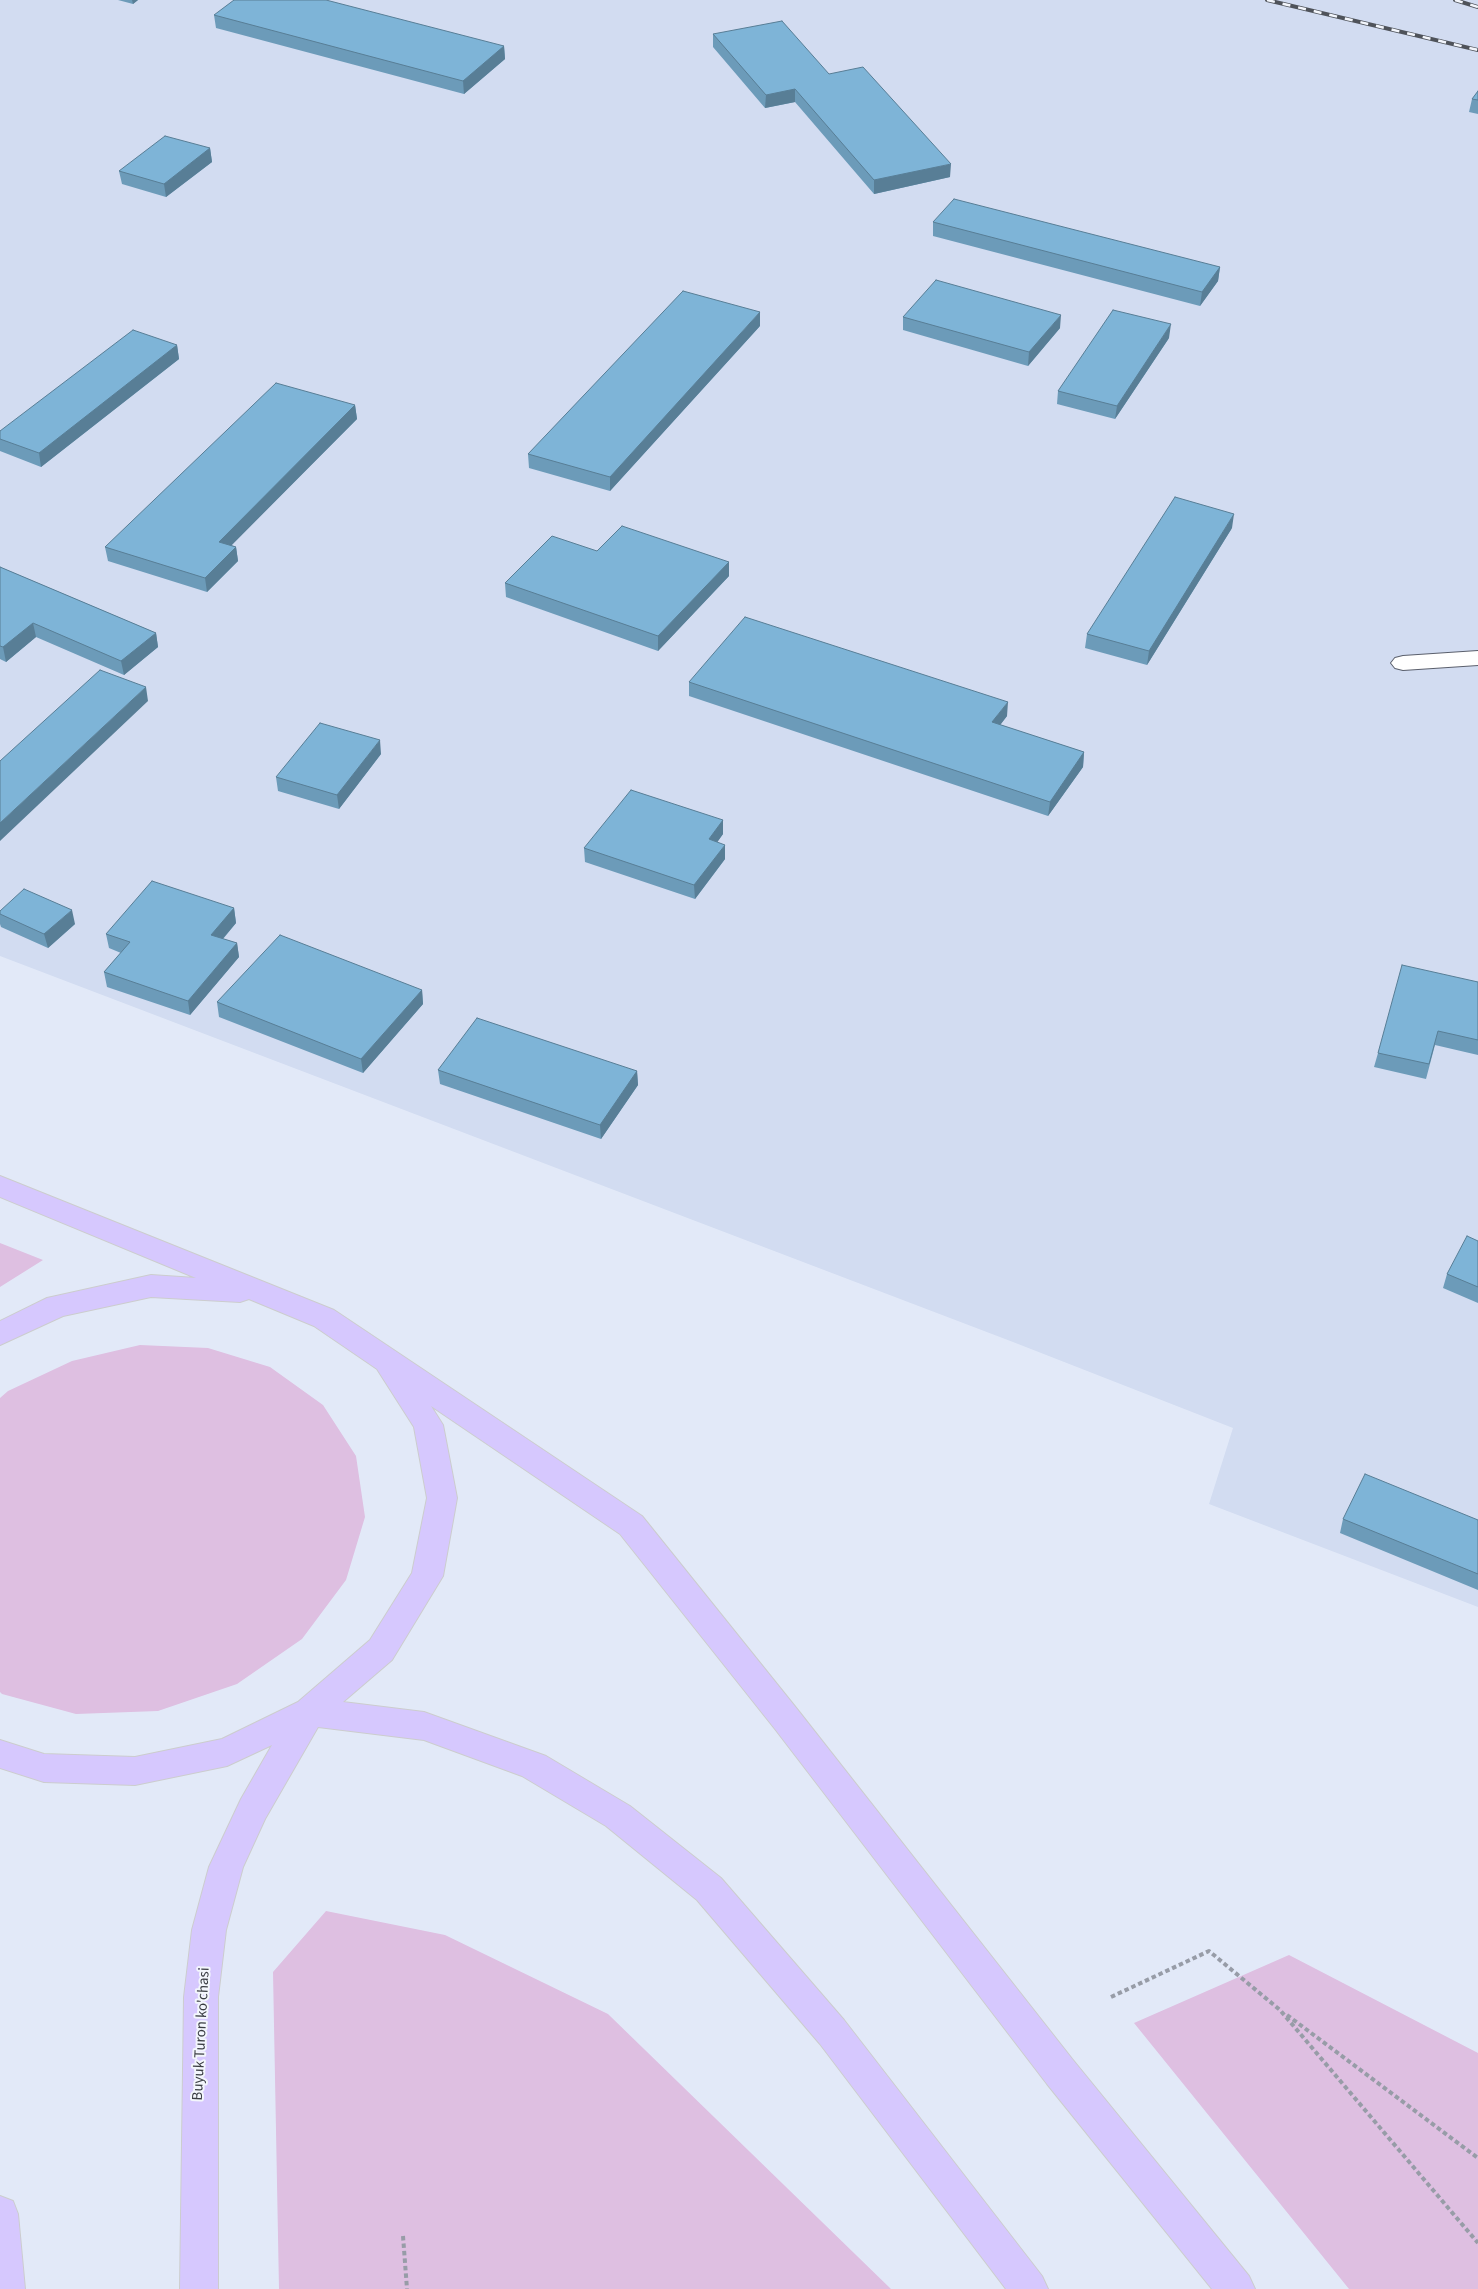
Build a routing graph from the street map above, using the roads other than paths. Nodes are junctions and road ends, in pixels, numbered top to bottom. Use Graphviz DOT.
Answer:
graph roads {
  1 [pos="1478,658"];
  2 [pos="1403,663"];
  3 [pos="0,1186"];
  4 [pos="324,1318"];
  5 [pos="0,1334"];
  6 [pos="309,1712"];
  7 [pos="0,1754"];
  8 [pos="0,2214"];
  9 [pos="6,2289"];
  10 [pos="199,2289"];
  11 [pos="1029,2289"];
  12 [pos="1236,2289"];
  1 -- 2 [label="lane"];
  3 -- 4 [label="main road"];
  4 -- 5 [label="main road"];
  4 -- 6 [label="main road"];
  4 -- 12 [label="main road"];
  6 -- 7 [label="main road"];
  6 -- 10 [label="main road, Buyuk Turon ko'chasi"];
  6 -- 11 [label="main road"];
  8 -- 9 [label="main road"];
}
